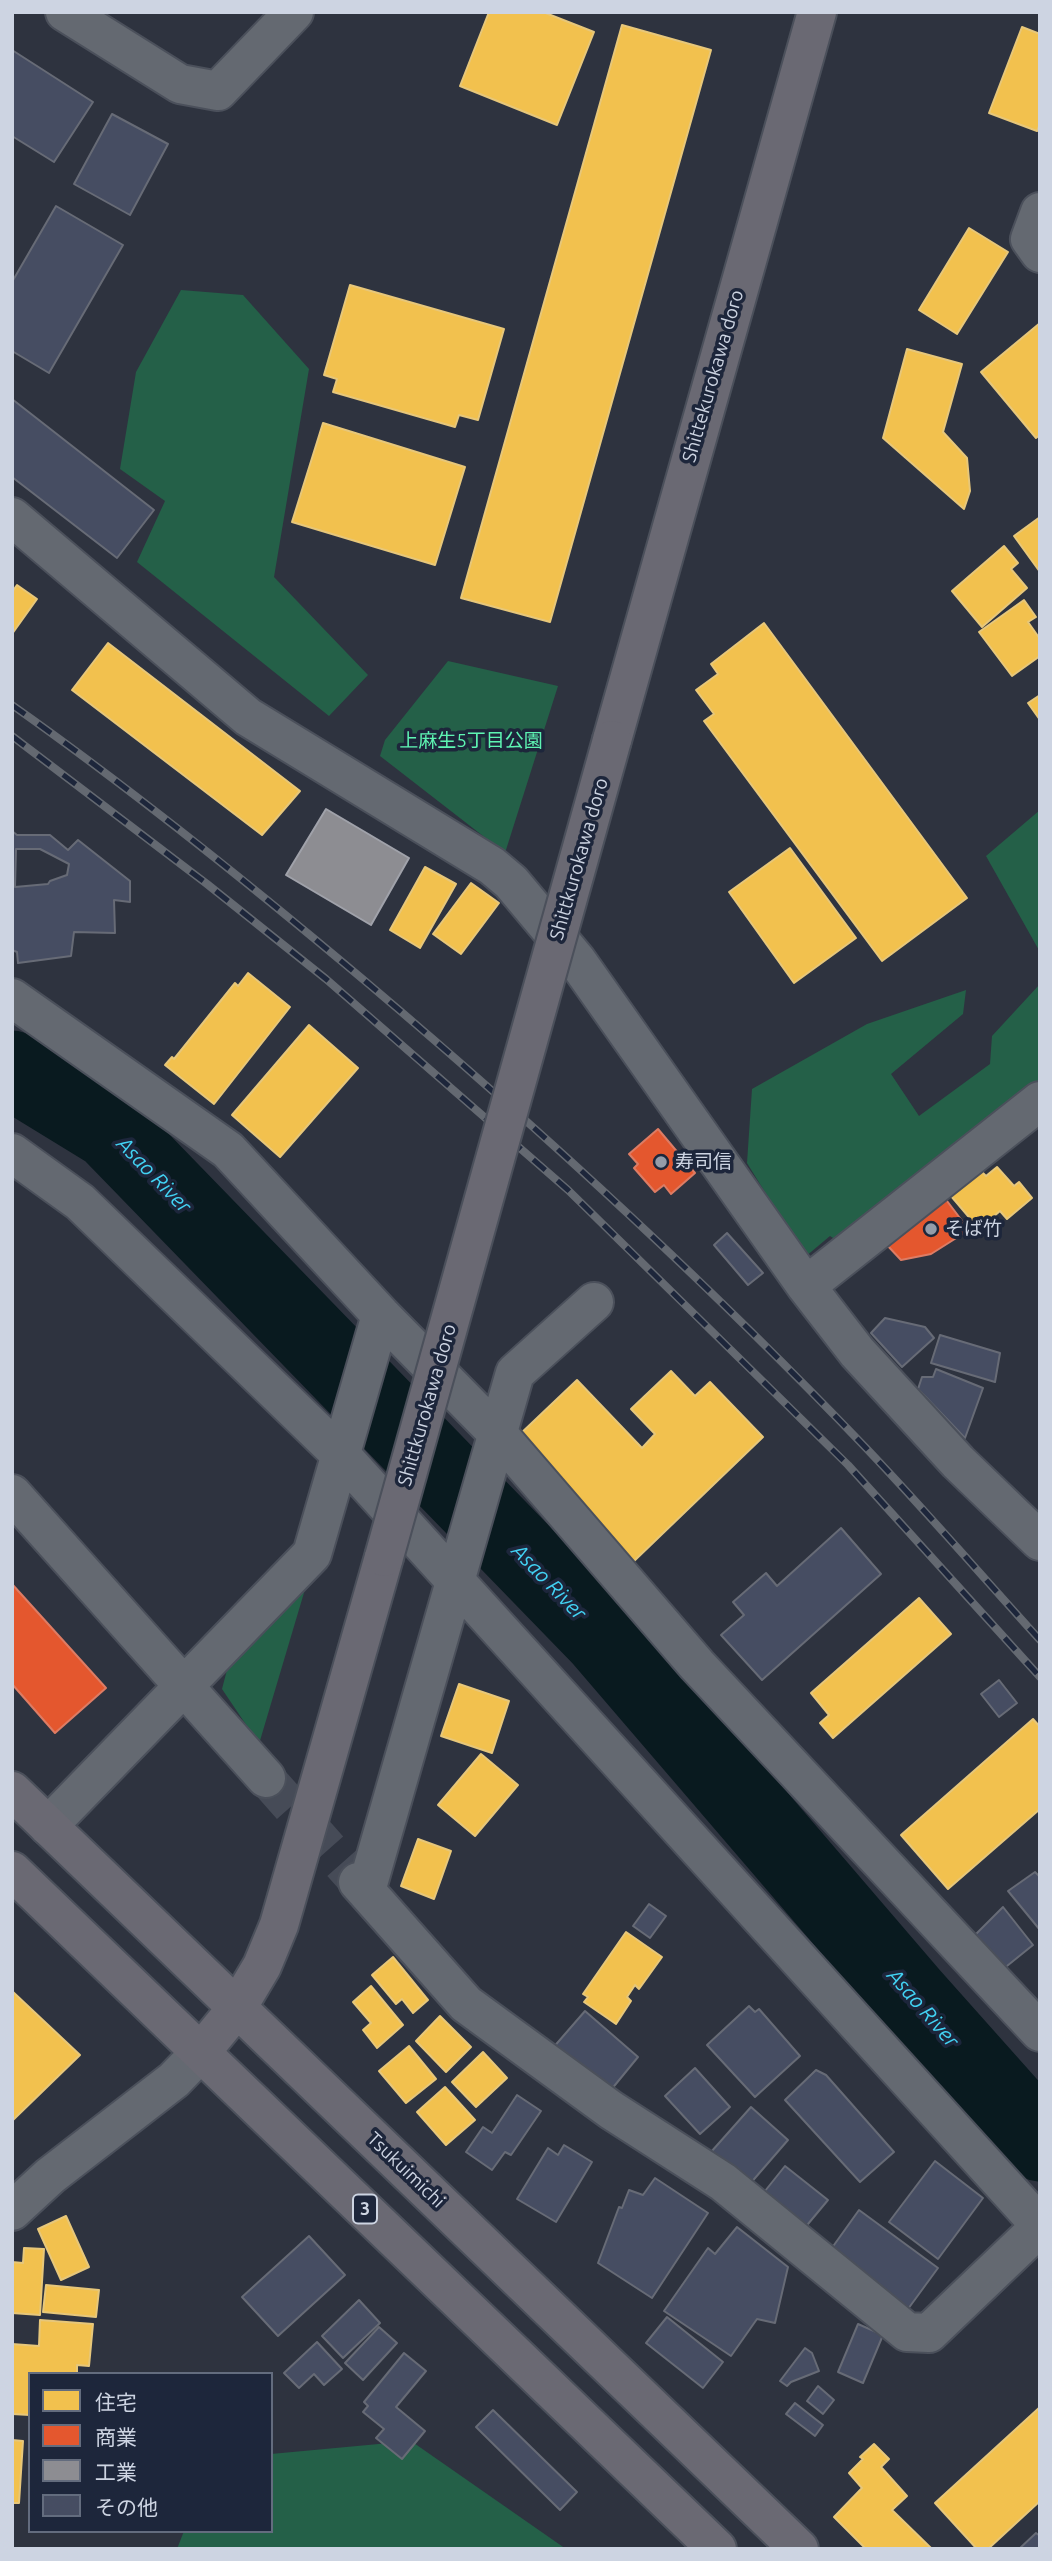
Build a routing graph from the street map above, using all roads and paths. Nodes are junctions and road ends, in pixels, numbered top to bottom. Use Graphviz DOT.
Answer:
graph roads {
  1 [pos="65,12"];
  2 [pos="294,12"];
  3 [pos="817,12"];
  4 [pos="1040,212"];
  5 [pos="1040,253"];
  6 [pos="12,517"];
  7 [pos="612,740"];
  8 [pos="12,998"];
  9 [pos="1040,1078"];
  10 [pos="1040,1101"];
  11 [pos="1010,1126"];
  12 [pos="12,1153"];
  13 [pos="806,1286"];
  14 [pos="594,1302"];
  15 [pos="381,1315"];
  16 [pos="497,1433"];
  17 [pos="343,1444"];
  18 [pos="12,1494"];
  19 [pos="1040,1541"];
  20 [pos="456,1576"];
  21 [pos="183,1685"];
  22 [pos="266,1778"];
  23 [pos="12,1791"];
  24 [pos="48,1826"];
  25 [pos="12,1871"];
  26 [pos="237,2008"];
  27 [pos="1040,2032"];
  28 [pos="201,2052"];
  29 [pos="12,2211"];
  30 [pos="1040,2226"];
  31 [pos="717,2549"];
  32 [pos="799,2549"];
  1 -- 2 [label="street"];
  3 -- 7 [label="main road, Shittekurokawa doro"];
  4 -- 5 [label="street"];
  6 -- 13 [label="street"];
  7 -- 26 [label="main road, Shittkurokawa doro, bridge"];
  8 -- 15 [label="street"];
  9 -- 11 [label="street"];
  10 -- 11 [label="street"];
  11 -- 13 [label="street"];
  12 -- 17 [label="street"];
  13 -- 19 [label="street"];
  14 -- 16 [label="street"];
  15 -- 16 [label="street"];
  15 -- 17 [label="street"];
  16 -- 20 [label="street"];
  16 -- 27 [label="street"];
  17 -- 20 [label="street"];
  17 -- 21 [label="street"];
  18 -- 21 [label="street"];
  20 -- 30 [label="street"];
  20 -- 30 [label="street"];
  21 -- 22 [label="street"];
  21 -- 24 [label="street"];
  23 -- 24 [label="main road, Tsukuimichi"];
  24 -- 26 [label="main road, Tsukuimichi"];
  25 -- 28 [label="main road, 3"];
  26 -- 28 [label="main road, Shittkurokawa doro"];
  26 -- 32 [label="main road, Tsukuimichi"];
  28 -- 29 [label="street"];
  28 -- 31 [label="main road, 3"];
}
